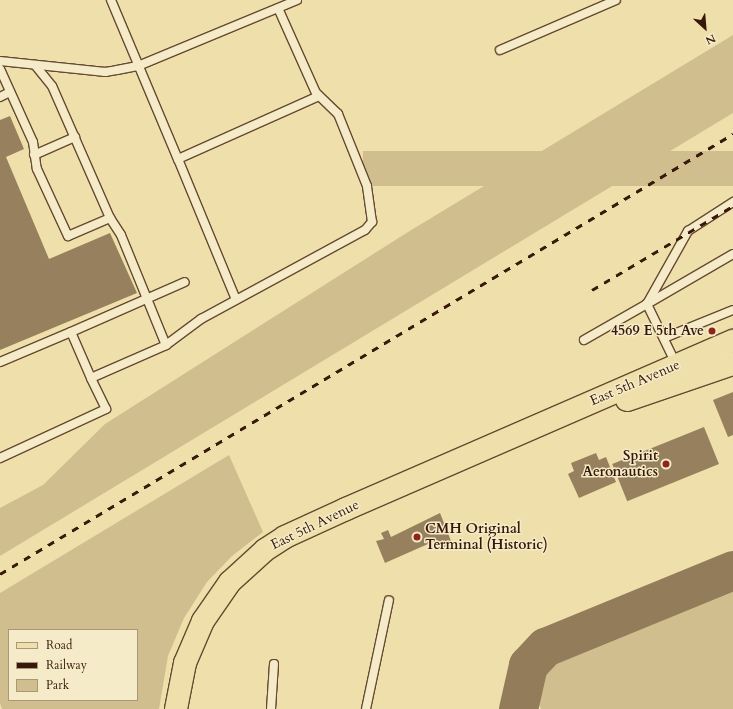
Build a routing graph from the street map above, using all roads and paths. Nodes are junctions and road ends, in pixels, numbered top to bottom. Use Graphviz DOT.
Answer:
graph roads {
  1 [pos="110,0"];
  2 [pos="297,0"];
  3 [pos="616,0"];
  4 [pos="278,8"];
  5 [pos="500,50"];
  6 [pos="0,61"];
  7 [pos="35,65"];
  8 [pos="138,66"];
  9 [pos="0,69"];
  10 [pos="10,92"];
  11 [pos="319,96"];
  12 [pos="0,97"];
  13 [pos="74,137"];
  14 [pos="34,155"];
  15 [pos="178,159"];
  16 [pos="733,202"];
  17 [pos="110,218"];
  18 [pos="733,254"];
  19 [pos="185,282"];
  20 [pos="147,299"];
  21 [pos="236,300"];
  22 [pos="647,304"];
  23 [pos="733,310"];
  24 [pos="70,332"];
  25 [pos="664,338"];
  26 [pos="584,340"];
  27 [pos="733,341"];
  28 [pos="166,345"];
  29 [pos="0,362"];
  30 [pos="733,364"];
  31 [pos="677,365"];
  32 [pos="91,378"];
  33 [pos="538,425"];
  34 [pos="0,458"];
  35 [pos="389,600"];
  36 [pos="274,664"];
  37 [pos="176,709"];
  38 [pos="271,709"];
  39 [pos="366,709"];
  1 -- 8 [label="lane"];
  2 -- 4 [label="lane"];
  3 -- 5 [label="lane"];
  4 -- 8 [label="lane"];
  4 -- 11 [label="lane"];
  6 -- 7 [label="lane"];
  7 -- 8 [label="lane"];
  7 -- 13 [label="lane"];
  8 -- 15 [label="lane"];
  9 -- 10 [label="lane"];
  10 -- 12 [label="lane"];
  10 -- 14 [label="lane"];
  11 -- 15 [label="lane"];
  11 -- 21 [label="lane"];
  13 -- 14 [label="lane"];
  13 -- 17 [label="lane"];
  14 -- 17 [label="lane"];
  15 -- 21 [label="lane"];
  16 -- 22 [label="lane"];
  17 -- 20 [label="lane"];
  18 -- 22 [label="lane"];
  19 -- 20 [label="lane"];
  20 -- 24 [label="lane"];
  20 -- 28 [label="lane"];
  21 -- 28 [label="lane"];
  22 -- 25 [label="lane"];
  22 -- 26 [label="lane"];
  23 -- 25 [label="lane"];
  24 -- 29 [label="lane"];
  24 -- 32 [label="lane"];
  25 -- 31 [label="lane"];
  27 -- 31 [label="main road, East 5th Avenue"];
  28 -- 32 [label="lane"];
  30 -- 33 [label="main road, East 5th Avenue"];
  31 -- 33 [label="main road, East 5th Avenue"];
  32 -- 34 [label="lane"];
  33 -- 37 [label="main road, East 5th Avenue"];
  35 -- 39 [label="lane"];
  36 -- 38 [label="lane"];
}
